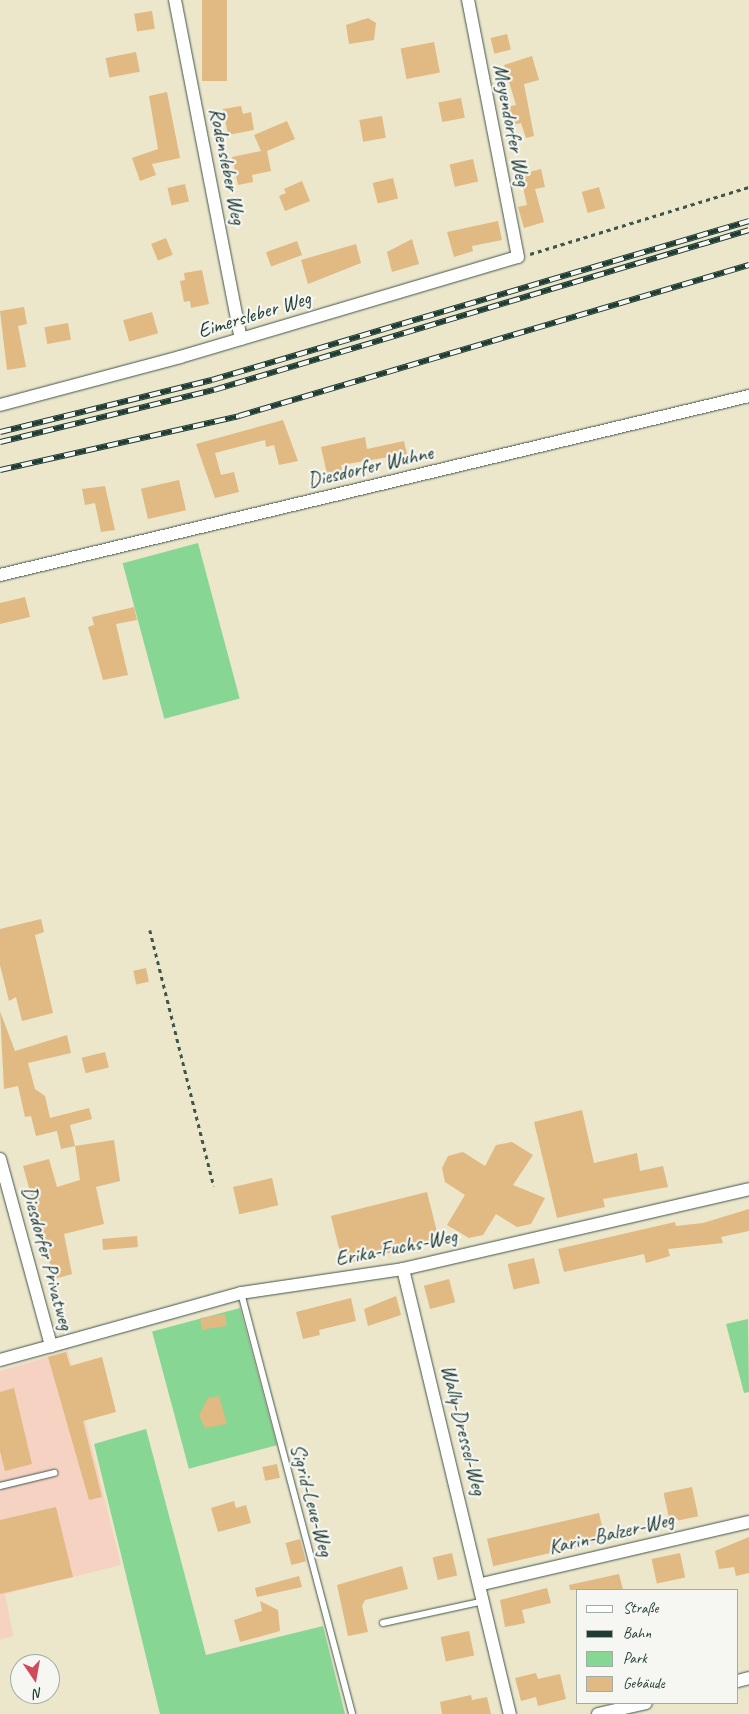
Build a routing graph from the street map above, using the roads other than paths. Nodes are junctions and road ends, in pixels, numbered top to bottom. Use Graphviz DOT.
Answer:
graph roads {
  1 [pos="175,0"];
  2 [pos="468,0"];
  3 [pos="518,257"];
  4 [pos="241,339"];
  5 [pos="749,396"];
  6 [pos="0,405"];
  7 [pos="0,575"];
  8 [pos="0,1159"];
  9 [pos="749,1189"];
  10 [pos="403,1268"];
  11 [pos="241,1293"];
  12 [pos="51,1346"];
  13 [pos="0,1360"];
  14 [pos="54,1473"];
  15 [pos="0,1486"];
  16 [pos="749,1522"];
  17 [pos="482,1584"];
  18 [pos="485,1601"];
  19 [pos="383,1623"];
  20 [pos="642,1704"];
  21 [pos="352,1714"];
  22 [pos="510,1714"];
  23 [pos="598,1714"];
  1 -- 4 [label="street, Rodensleber Weg"];
  2 -- 3 [label="street, Meyendorfer Weg"];
  3 -- 4 [label="street, Eimersleber Weg"];
  4 -- 6 [label="street, Eimersleber Weg"];
  5 -- 7 [label="street, Diesdorfer Wuhne"];
  8 -- 12 [label="street, Diesdorfer Privatweg"];
  9 -- 10 [label="street, Erika-Fuchs-Weg"];
  10 -- 11 [label="street, Erika-Fuchs-Weg"];
  10 -- 17 [label="street, Wally-Dressel-Weg"];
  11 -- 12 [label="street, Erika-Fuchs-Weg"];
  11 -- 21 [label="lane, Sigrid-Leue-Weg"];
  12 -- 13 [label="street, Diesdorfer Privatweg"];
  14 -- 15 [label="lane"];
  16 -- 17 [label="street, Karin-Balzer-Weg"];
  17 -- 18 [label="street, Wally-Dressel-Weg"];
  18 -- 19 [label="lane"];
  18 -- 22 [label="street, Wally-Dressel-Weg"];
  20 -- 23 [label="street"];
}
